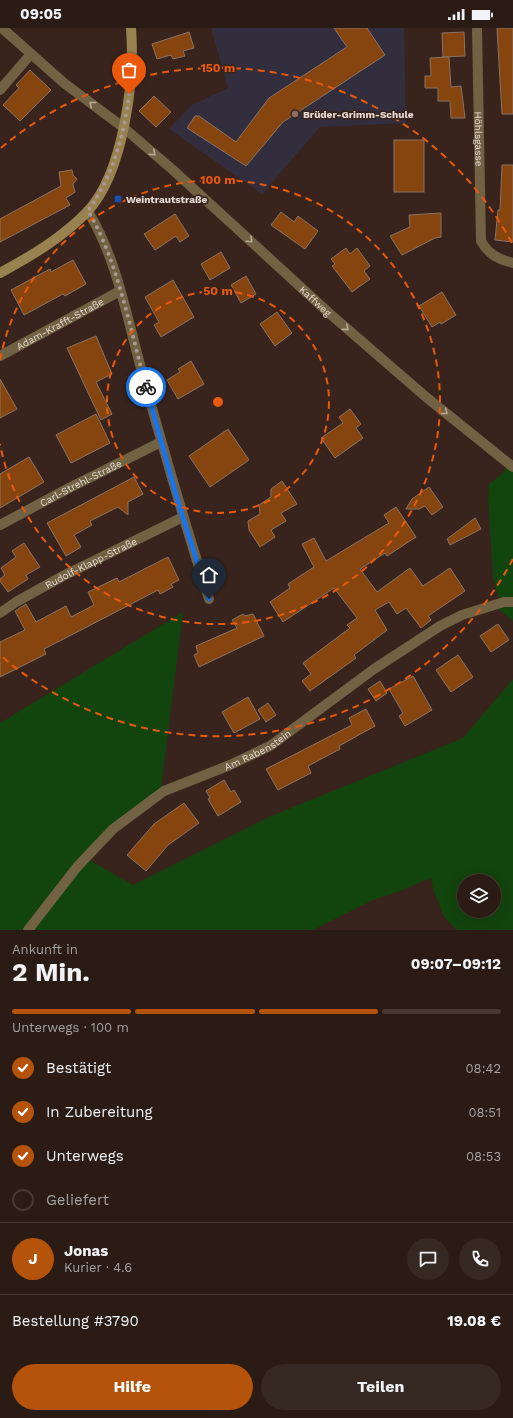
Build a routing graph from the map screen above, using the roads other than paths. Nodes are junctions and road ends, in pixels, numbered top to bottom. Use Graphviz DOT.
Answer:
graph roads {
  1 [pos="2,28"];
  2 [pos="131,28"];
  3 [pos="477,28"];
  4 [pos="32,54"];
  5 [pos="0,90"];
  6 [pos="124,128"];
  7 [pos="88,211"];
  8 [pos="513,263"];
  9 [pos="0,273"];
  10 [pos="120,291"];
  11 [pos="0,356"];
  12 [pos="161,442"];
  13 [pos="513,467"];
  14 [pos="183,516"];
  15 [pos="0,525"];
  16 [pos="209,599"];
  17 [pos="513,602"];
  18 [pos="0,613"];
  19 [pos="28,930"];
  1 -- 4 [label="street, Kaffweg"];
  2 -- 6 [label="main road"];
  3 -- 8 [label="street, Höhlsgasse"];
  4 -- 5 [label="street"];
  6 -- 4 [label="street, Kaffweg, one-way"];
  6 -- 7 [label="main road"];
  6 -- 13 [label="street, Kaffweg, one-way"];
  7 -- 9 [label="main road"];
  7 -- 10 [label="street"];
  10 -- 11 [label="street, Adam-Krafft-Straße"];
  10 -- 12 [label="street"];
  12 -- 14 [label="street"];
  12 -- 15 [label="street, Carl-Strehl-Straße"];
  14 -- 16 [label="street"];
  14 -- 18 [label="street, Rudolf-Klapp-Straße"];
  17 -- 19 [label="street, Am Rabenstein"];
}
